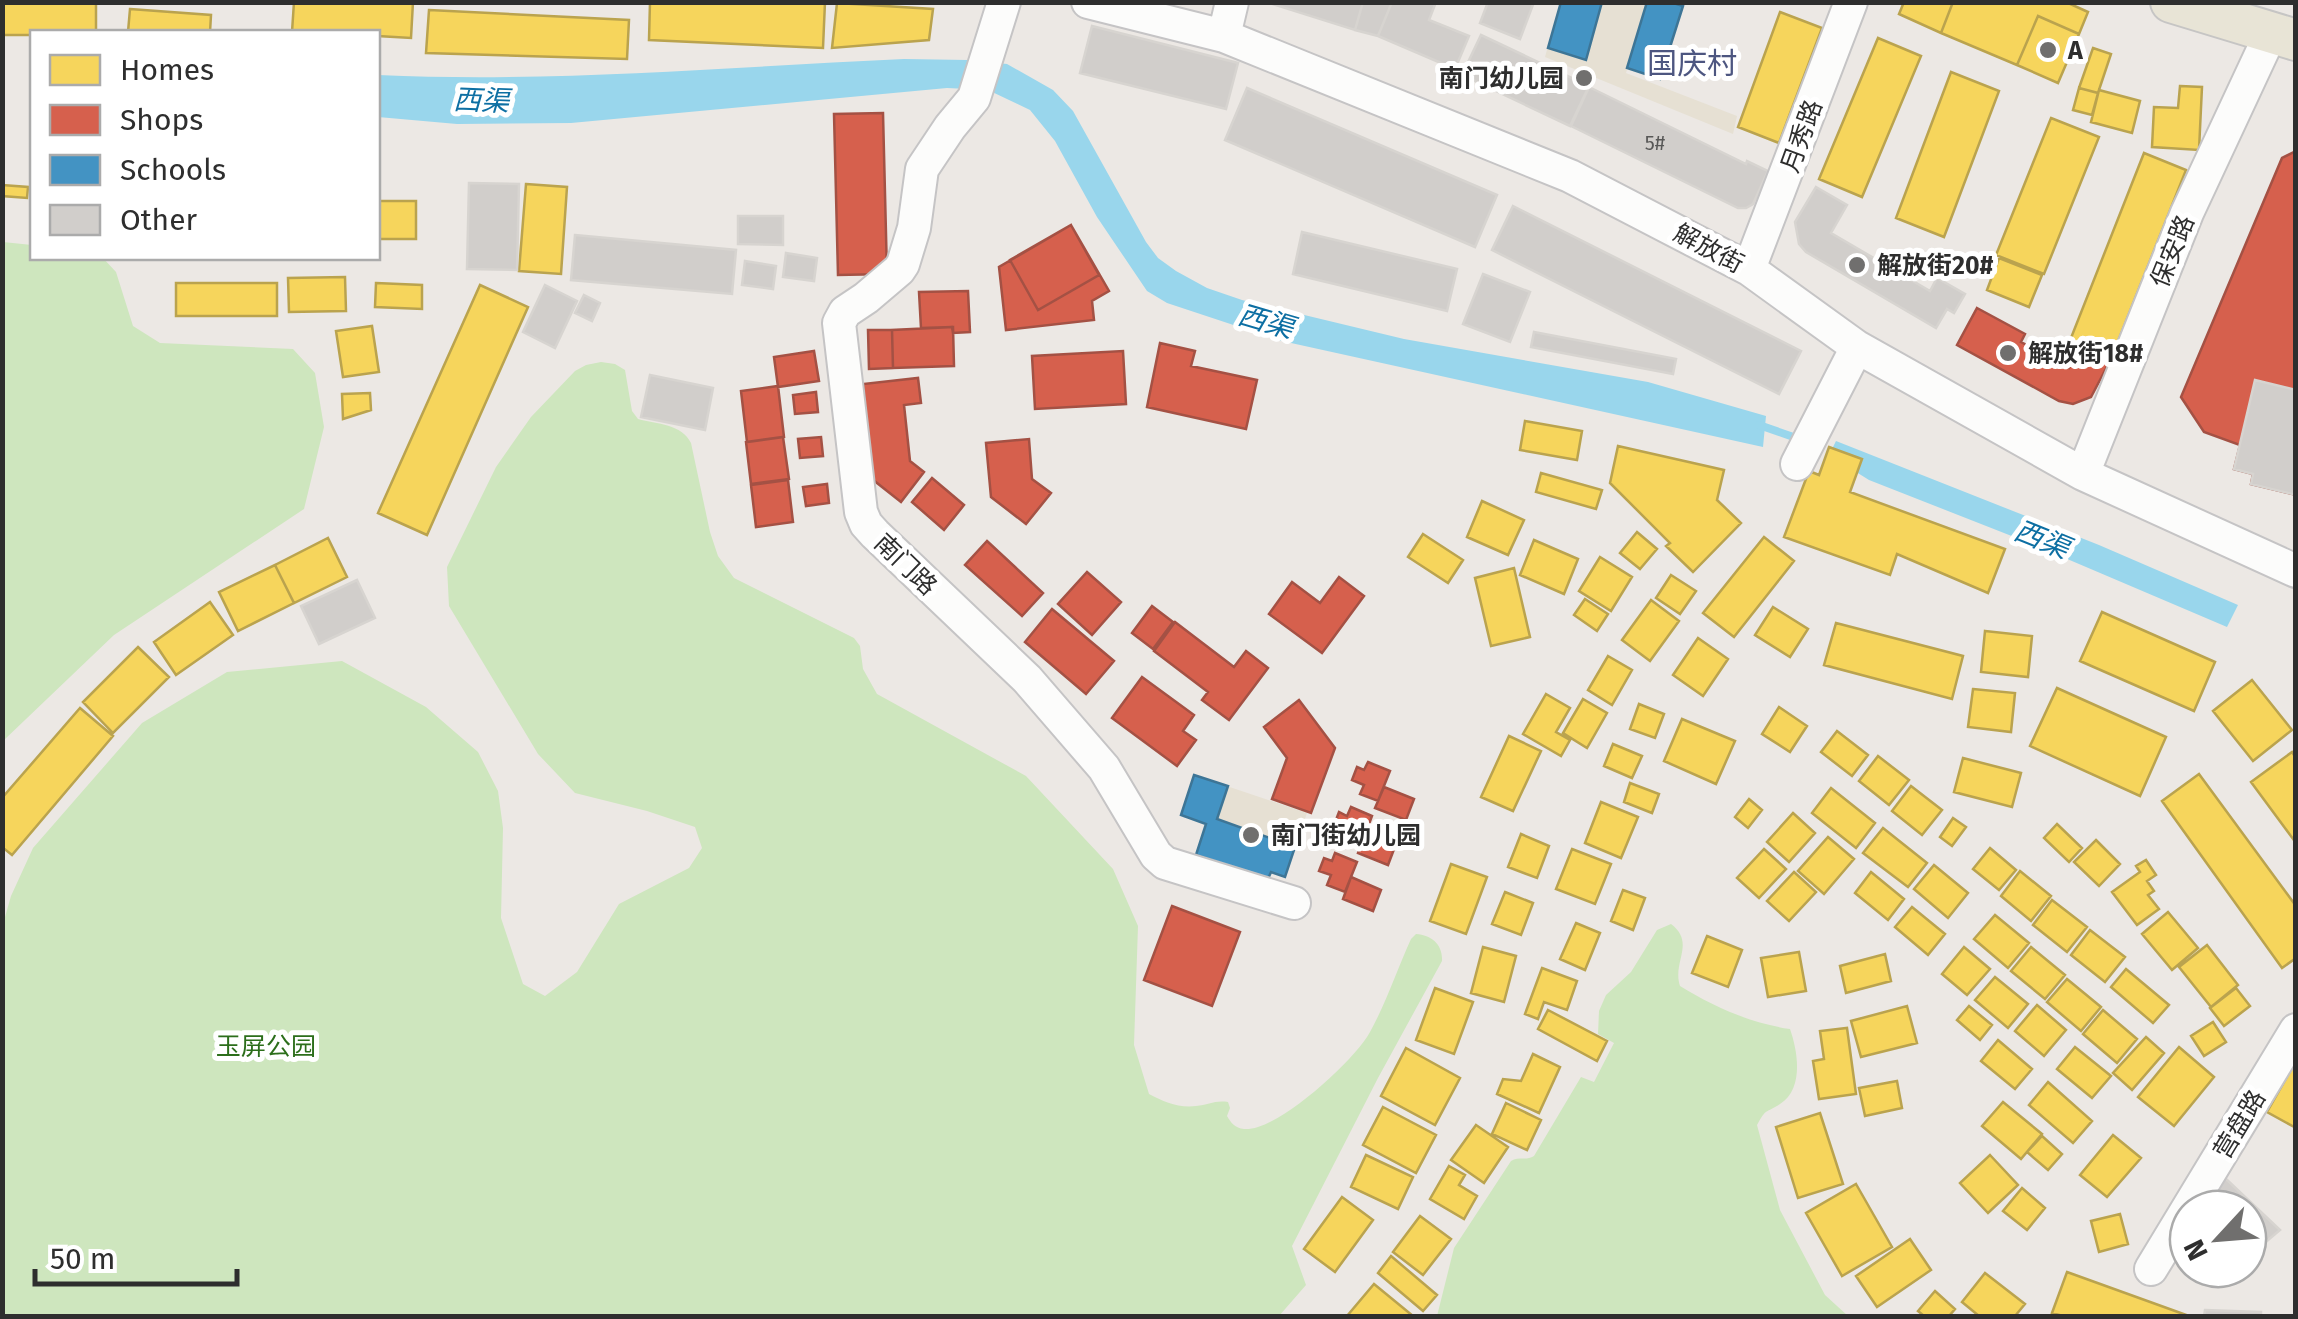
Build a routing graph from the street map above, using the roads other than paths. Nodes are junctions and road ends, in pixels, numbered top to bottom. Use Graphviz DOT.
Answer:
graph roads {
  1 [pos="1004,2"];
  2 [pos="1088,2"];
  3 [pos="1232,2"];
  4 [pos="1850,2"];
  5 [pos="2170,2"];
  6 [pos="1224,36"];
  7 [pos="2283,37"];
  8 [pos="1750,269"];
  9 [pos="1857,347"];
  10 [pos="1797,464"];
  11 [pos="2083,474"];
  12 [pos="2296,571"];
  13 [pos="1294,903"];
  14 [pos="2296,1030"];
  15 [pos="2151,1269"];
  1 -- 13 [label="street, 南门路"];
  2 -- 6 [label="street, 解放街"];
  3 -- 6 [label="street"];
  4 -- 8 [label="street, 月秀路"];
  5 -- 7 [label="main road"];
  6 -- 8 [label="street, 解放街"];
  7 -- 11 [label="street, 保安路"];
  8 -- 9 [label="street, 解放街"];
  9 -- 10 [label="street"];
  9 -- 11 [label="street, 解放街"];
  11 -- 12 [label="street, 解放街"];
  14 -- 15 [label="street, 营盘路"];
}
